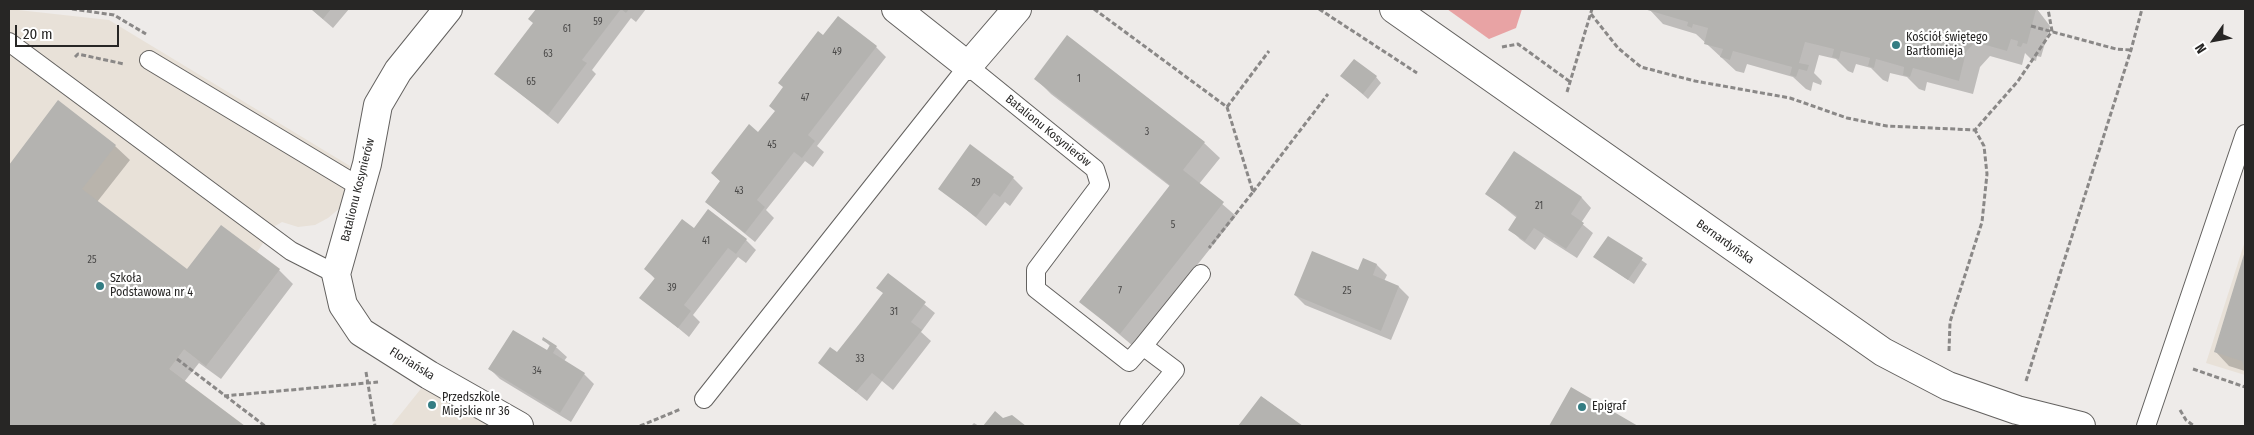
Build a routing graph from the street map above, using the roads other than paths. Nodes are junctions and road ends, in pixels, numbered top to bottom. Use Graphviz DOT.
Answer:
graph roads {
  1 [pos="448,9"];
  2 [pos="896,9"];
  3 [pos="1017,9"];
  4 [pos="1394,9"];
  5 [pos="9,42"];
  6 [pos="149,60"];
  7 [pos="968,66"];
  8 [pos="2245,134"];
  9 [pos="360,187"];
  10 [pos="336,274"];
  11 [pos="1201,274"];
  12 [pos="1143,346"];
  13 [pos="704,398"];
  14 [pos="520,426"];
  15 [pos="1129,426"];
  16 [pos="2081,426"];
  17 [pos="2146,426"];
  1 -- 9 [label="street, Batalionu Kosynierów"];
  2 -- 7 [label="street, Batalionu Kosynierów"];
  3 -- 7 [label="street"];
  4 -- 16 [label="street, Bernardyńska"];
  5 -- 10 [label="lane"];
  6 -- 9 [label="lane"];
  7 -- 12 [label="lane, Batalionu Kosynierów"];
  7 -- 13 [label="lane"];
  8 -- 17 [label="lane"];
  9 -- 10 [label="street, Batalionu Kosynierów"];
  10 -- 14 [label="street, Floriańska"];
  11 -- 12 [label="lane, Batalionu Kosynierów"];
  12 -- 15 [label="lane"];
}
